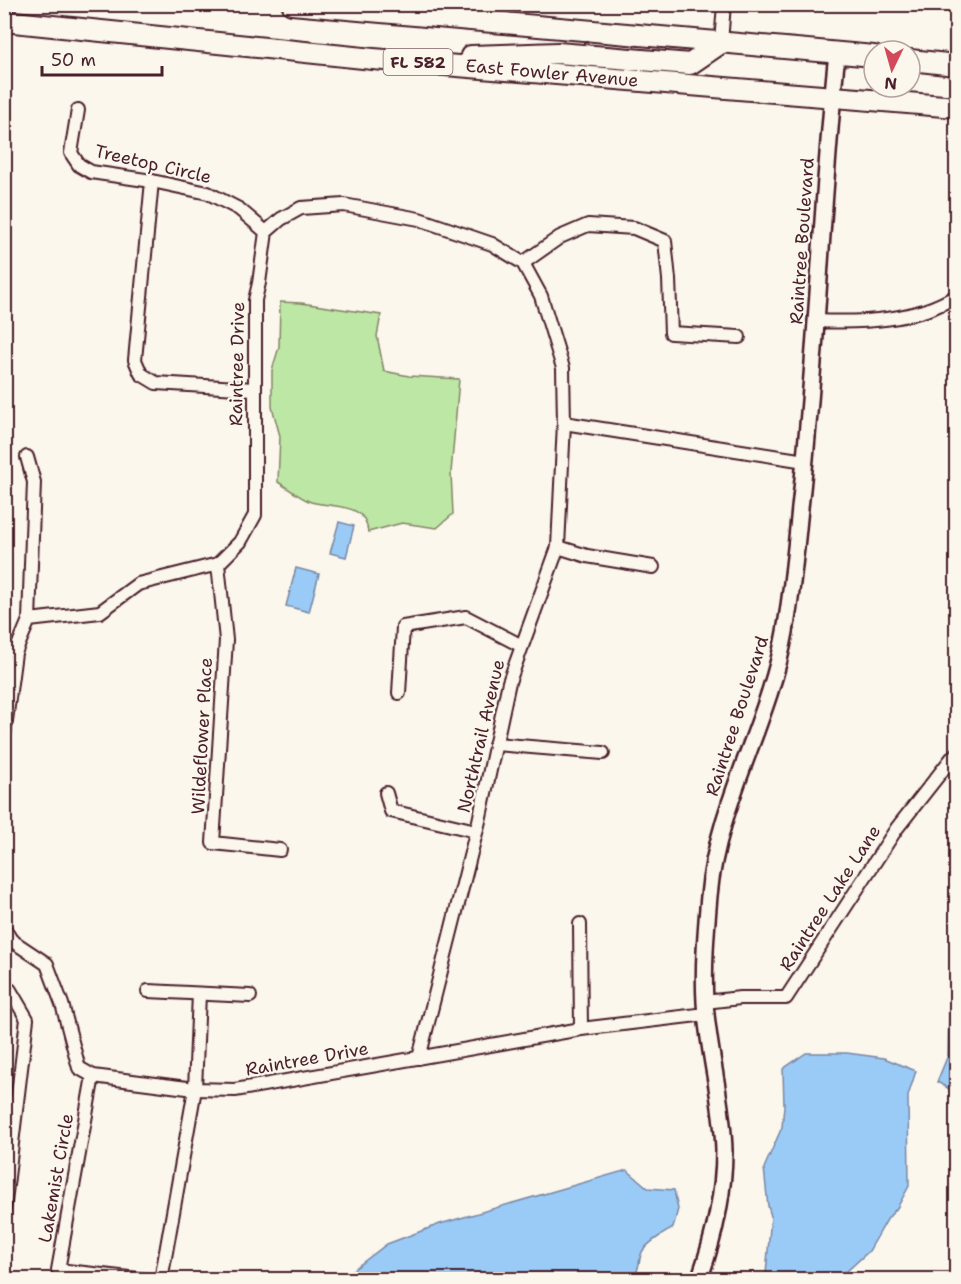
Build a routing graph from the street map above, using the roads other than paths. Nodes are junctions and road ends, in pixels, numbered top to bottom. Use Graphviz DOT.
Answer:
graph roads {
  1 [pos="292,4"];
  2 [pos="724,4"];
  3 [pos="4,21"];
  4 [pos="721,43"];
  5 [pos="837,53"];
  6 [pos="862,55"];
  7 [pos="372,58"];
  8 [pos="922,61"];
  9 [pos="957,65"];
  10 [pos="832,96"];
  11 [pos="957,107"];
  12 [pos="78,110"];
  13 [pos="152,181"];
  14 [pos="266,232"];
  15 [pos="523,263"];
  16 [pos="957,296"];
  17 [pos="816,321"];
  18 [pos="739,338"];
  19 [pos="254,389"];
  20 [pos="564,423"];
  21 [pos="27,456"];
  22 [pos="805,462"];
  23 [pos="558,548"];
  24 [pos="218,564"];
  25 [pos="653,567"];
  26 [pos="28,620"];
  27 [pos="522,646"];
  28 [pos="399,693"];
  29 [pos="4,736"];
  30 [pos="495,744"];
  31 [pos="603,753"];
  32 [pos="957,754"];
  33 [pos="386,793"];
  34 [pos="476,831"];
  35 [pos="280,850"];
  36 [pos="580,924"];
  37 [pos="4,928"];
  38 [pos="4,990"];
  39 [pos="147,991"];
  40 [pos="199,994"];
  41 [pos="250,996"];
  42 [pos="706,1008"];
  43 [pos="582,1029"];
  44 [pos="418,1058"];
  45 [pos="93,1076"];
  46 [pos="195,1089"];
  47 [pos="4,1210"];
  48 [pos="147,1280"];
  49 [pos="161,1280"];
  50 [pos="699,1280"];
  1 -- 4 [label="main road"];
  2 -- 4 [label="street"];
  3 -- 7 [label="main road, East Fowler Avenue / FL 582"];
  4 -- 5 [label="main road"];
  4 -- 7 [label="main road"];
  5 -- 6 [label="main road"];
  5 -- 10 [label="street, Raintree Boulevard"];
  7 -- 10 [label="main road, East Fowler Avenue / FL 582"];
  8 -- 9 [label="main road"];
  10 -- 11 [label="main road, East Fowler Avenue / FL 582"];
  10 -- 17 [label="street, Raintree Boulevard"];
  12 -- 13 [label="street, Treetop Circle"];
  13 -- 14 [label="street, Treetop Circle"];
  13 -- 19 [label="street"];
  14 -- 15 [label="street"];
  14 -- 19 [label="street, Raintree Drive"];
  15 -- 18 [label="street"];
  15 -- 20 [label="street"];
  16 -- 17 [label="street"];
  17 -- 22 [label="street, Raintree Boulevard"];
  19 -- 24 [label="street, Raintree Drive"];
  20 -- 22 [label="street"];
  20 -- 23 [label="street, Northtrail Avenue"];
  21 -- 26 [label="street"];
  22 -- 42 [label="street, Raintree Boulevard"];
  23 -- 25 [label="street"];
  23 -- 27 [label="street, Northtrail Avenue"];
  24 -- 26 [label="street"];
  24 -- 35 [label="street, Wildeflower Place"];
  26 -- 29 [label="street"];
  27 -- 28 [label="street"];
  27 -- 30 [label="street, Northtrail Avenue"];
  30 -- 31 [label="street"];
  30 -- 34 [label="street, Northtrail Avenue"];
  32 -- 42 [label="street, Raintree Lake Lane"];
  33 -- 34 [label="street"];
  34 -- 44 [label="street, Northtrail Avenue"];
  36 -- 43 [label="street"];
  37 -- 45 [label="street"];
  38 -- 47 [label="street"];
  39 -- 40 [label="street"];
  40 -- 41 [label="street"];
  40 -- 46 [label="street"];
  42 -- 43 [label="street, Raintree Drive"];
  42 -- 50 [label="street, Raintree Boulevard"];
  43 -- 44 [label="street, Raintree Drive"];
  44 -- 46 [label="street, Raintree Drive"];
  45 -- 46 [label="street, Raintree Drive"];
  45 -- 48 [label="street, Lakemist Circle"];
  46 -- 49 [label="street"];
}
